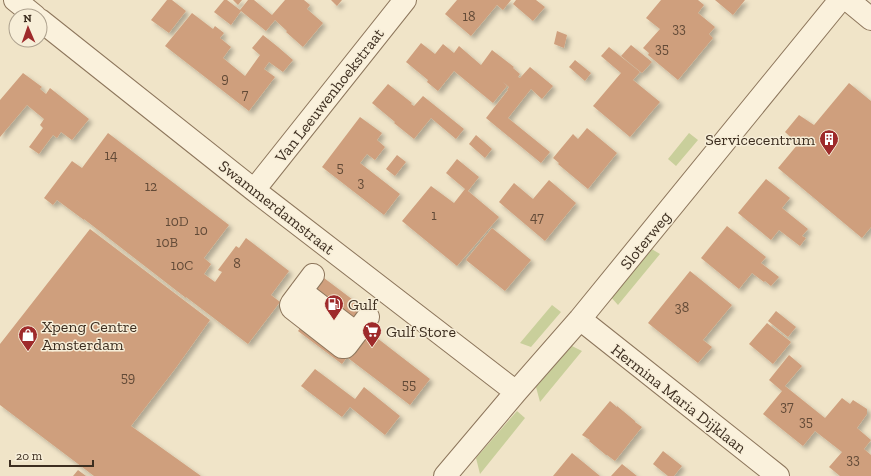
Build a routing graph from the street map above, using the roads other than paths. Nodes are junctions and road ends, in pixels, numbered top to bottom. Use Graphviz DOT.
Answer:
graph roads {
  1 [pos="4,0"];
  2 [pos="15,0"];
  3 [pos="405,0"];
  4 [pos="840,0"];
  5 [pos="848,0"];
  6 [pos="0,5"];
  7 [pos="25,8"];
  8 [pos="871,19"];
  9 [pos="48,26"];
  10 [pos="254,190"];
  11 [pos="307,283"];
  12 [pos="580,319"];
  13 [pos="362,325"];
  14 [pos="516,392"];
  15 [pos="446,476"];
  16 [pos="778,476"];
  1 -- 6 [label="street"];
  2 -- 7 [label="street"];
  3 -- 10 [label="street, Van Leeuwenhoekstraat"];
  4 -- 12 [label="street, Sloterweg"];
  5 -- 8 [label="street"];
  9 -- 10 [label="street, Swammerdamstraat"];
  10 -- 14 [label="street, Swammerdamstraat"];
  11 -- 13 [label="street"];
  12 -- 14 [label="street, Sloterweg"];
  12 -- 16 [label="street, Hermina Maria Dijklaan"];
  14 -- 15 [label="street, Sloterweg"];
}
